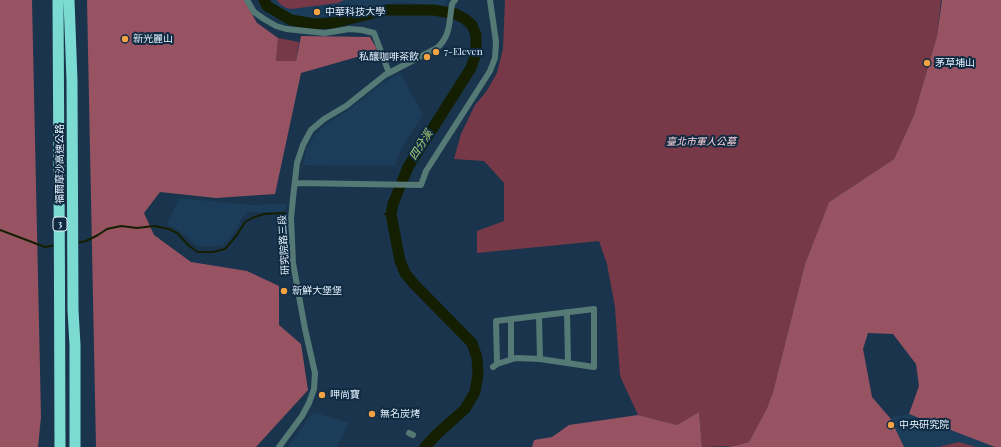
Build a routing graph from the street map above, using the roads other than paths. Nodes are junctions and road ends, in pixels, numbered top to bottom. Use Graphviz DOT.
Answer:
graph roads {
  1 [pos="58,0"];
  2 [pos="69,0"];
  3 [pos="247,0"];
  4 [pos="490,0"];
  5 [pos="453,3"];
  6 [pos="389,73"];
  7 [pos="295,183"];
  8 [pos="568,312"];
  9 [pos="539,316"];
  10 [pos="511,319"];
  11 [pos="60,355"];
  12 [pos="511,359"];
  13 [pos="540,359"];
  14 [pos="568,362"];
  15 [pos="54,447"];
  16 [pos="60,447"];
  17 [pos="75,447"];
  18 [pos="279,447"];
  1 -- 11 [label="highway, 福爾摩沙高速公路 / 3"];
  2 -- 17 [label="highway, 福爾摩沙高速公路 / 3"];
  3 -- 6 [label="street"];
  4 -- 7 [label="street"];
  5 -- 6 [label="street, 研究院路三段"];
  6 -- 7 [label="street, 研究院路三段"];
  7 -- 18 [label="street, 研究院路三段"];
  8 -- 9 [label="street"];
  8 -- 14 [label="street"];
  8 -- 14 [label="street"];
  9 -- 10 [label="street"];
  9 -- 13 [label="street"];
  10 -- 12 [label="street"];
  10 -- 12 [label="street"];
  11 -- 15 [label="highway"];
  11 -- 16 [label="highway, 福爾摩沙高速公路 / 3"];
  12 -- 13 [label="street"];
  13 -- 14 [label="street"];
}
